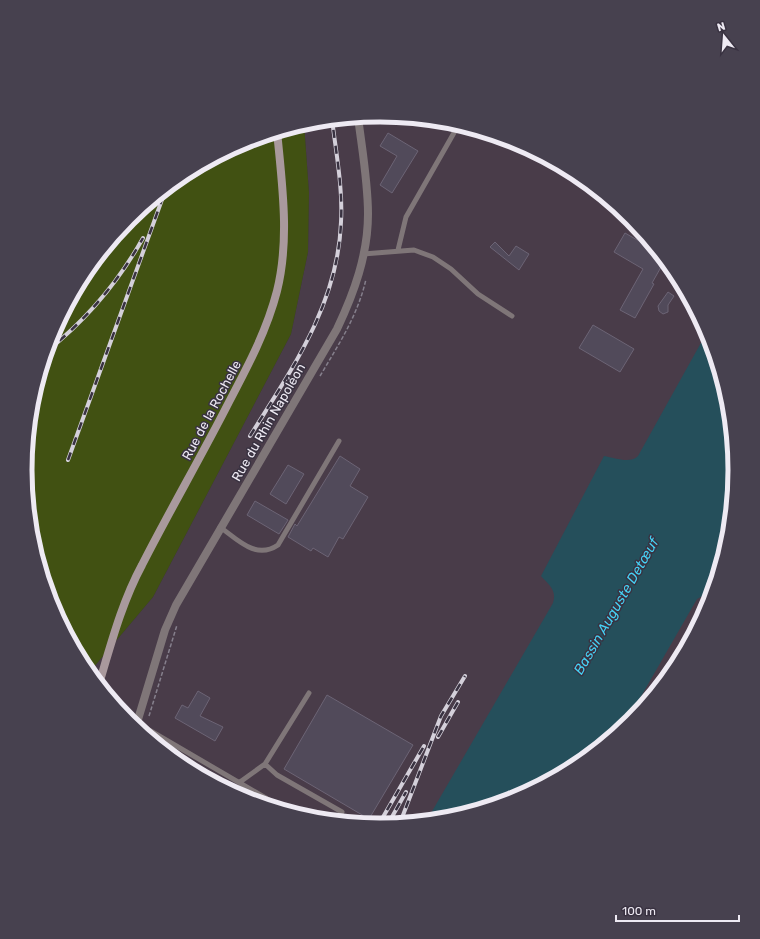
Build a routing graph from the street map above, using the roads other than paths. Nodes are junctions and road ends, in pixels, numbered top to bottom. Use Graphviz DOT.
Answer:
graph roads {
  1 [pos="359,122"];
  2 [pos="456,130"];
  3 [pos="278,137"];
  4 [pos="398,250"];
  5 [pos="363,254"];
  6 [pos="512,316"];
  7 [pos="339,441"];
  8 [pos="220,527"];
  9 [pos="101,677"];
  10 [pos="309,693"];
  11 [pos="138,719"];
  12 [pos="158,737"];
  13 [pos="266,764"];
  14 [pos="240,782"];
  15 [pos="268,799"];
  16 [pos="340,815"];
  1 -- 5 [label="street, Rue du Rhin Napoléon"];
  2 -- 4 [label="lane"];
  3 -- 9 [label="main road, Rue de la Rochelle"];
  4 -- 5 [label="lane"];
  4 -- 6 [label="lane"];
  5 -- 8 [label="street, Rue du Rhin Napoléon"];
  7 -- 8 [label="lane"];
  8 -- 11 [label="street, Rue du Rhin Napoléon"];
  10 -- 13 [label="lane"];
  12 -- 14 [label="lane"];
  13 -- 14 [label="lane"];
  13 -- 16 [label="lane"];
  14 -- 15 [label="lane"];
}
